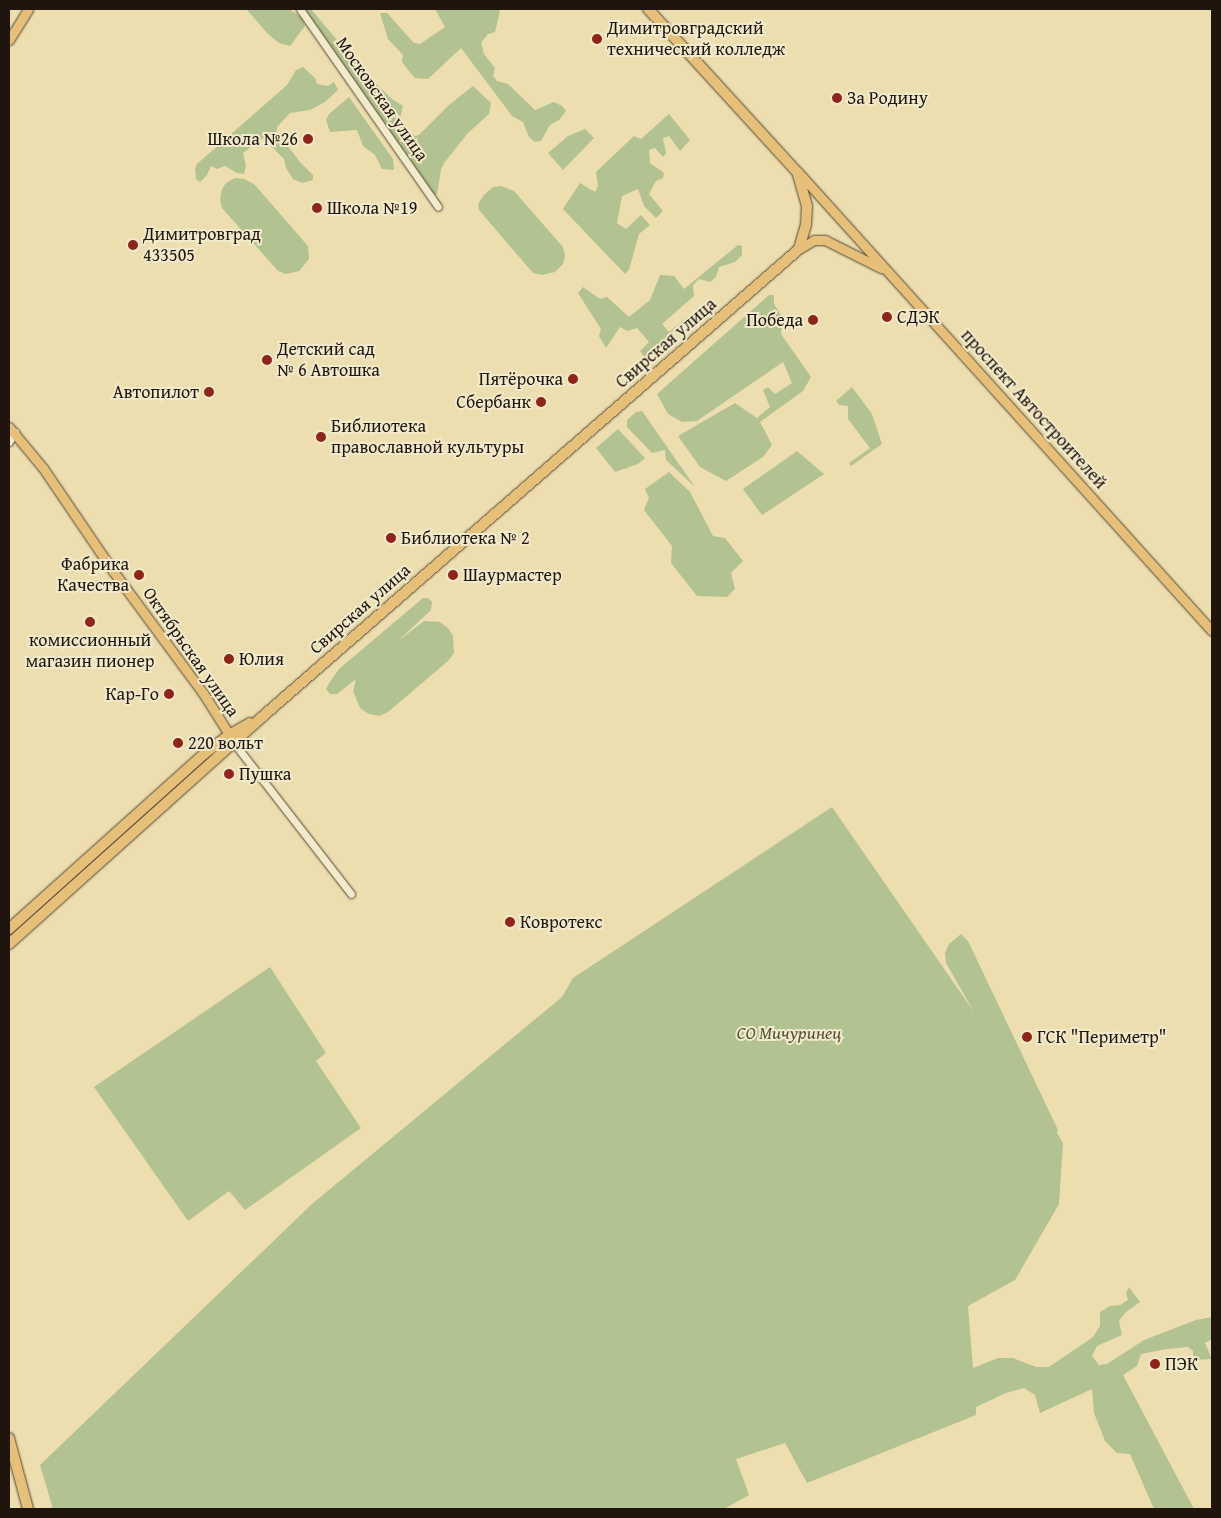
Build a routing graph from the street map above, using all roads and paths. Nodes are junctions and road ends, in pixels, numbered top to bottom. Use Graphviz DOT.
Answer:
graph roads {
  1 [pos="28,9"];
  2 [pos="300,9"];
  3 [pos="648,9"];
  4 [pos="9,40"];
  5 [pos="798,172"];
  6 [pos="438,207"];
  7 [pos="799,249"];
  8 [pos="887,271"];
  9 [pos="12,429"];
  10 [pos="9,442"];
  11 [pos="1212,631"];
  12 [pos="231,739"];
  13 [pos="351,894"];
  14 [pos="9,929"];
  15 [pos="9,944"];
  16 [pos="9,1438"];
  17 [pos="28,1509"];
  1 -- 4 [label="main road"];
  2 -- 6 [label="street, Московская улица"];
  3 -- 5 [label="highway, проспект Автостроителей"];
  5 -- 7 [label="highway"];
  5 -- 8 [label="main road, проспект Автостроителей"];
  7 -- 8 [label="main road, Свирская улица"];
  7 -- 12 [label="highway, Свирская улица"];
  8 -- 11 [label="main road, проспект Автостроителей"];
  9 -- 10 [label="street"];
  9 -- 12 [label="main road, Октябрьская улица"];
  12 -- 13 [label="street, Октябрьская улица"];
  12 -- 14 [label="highway"];
  12 -- 15 [label="highway, Свирская улица"];
  16 -- 17 [label="highway"];
}
